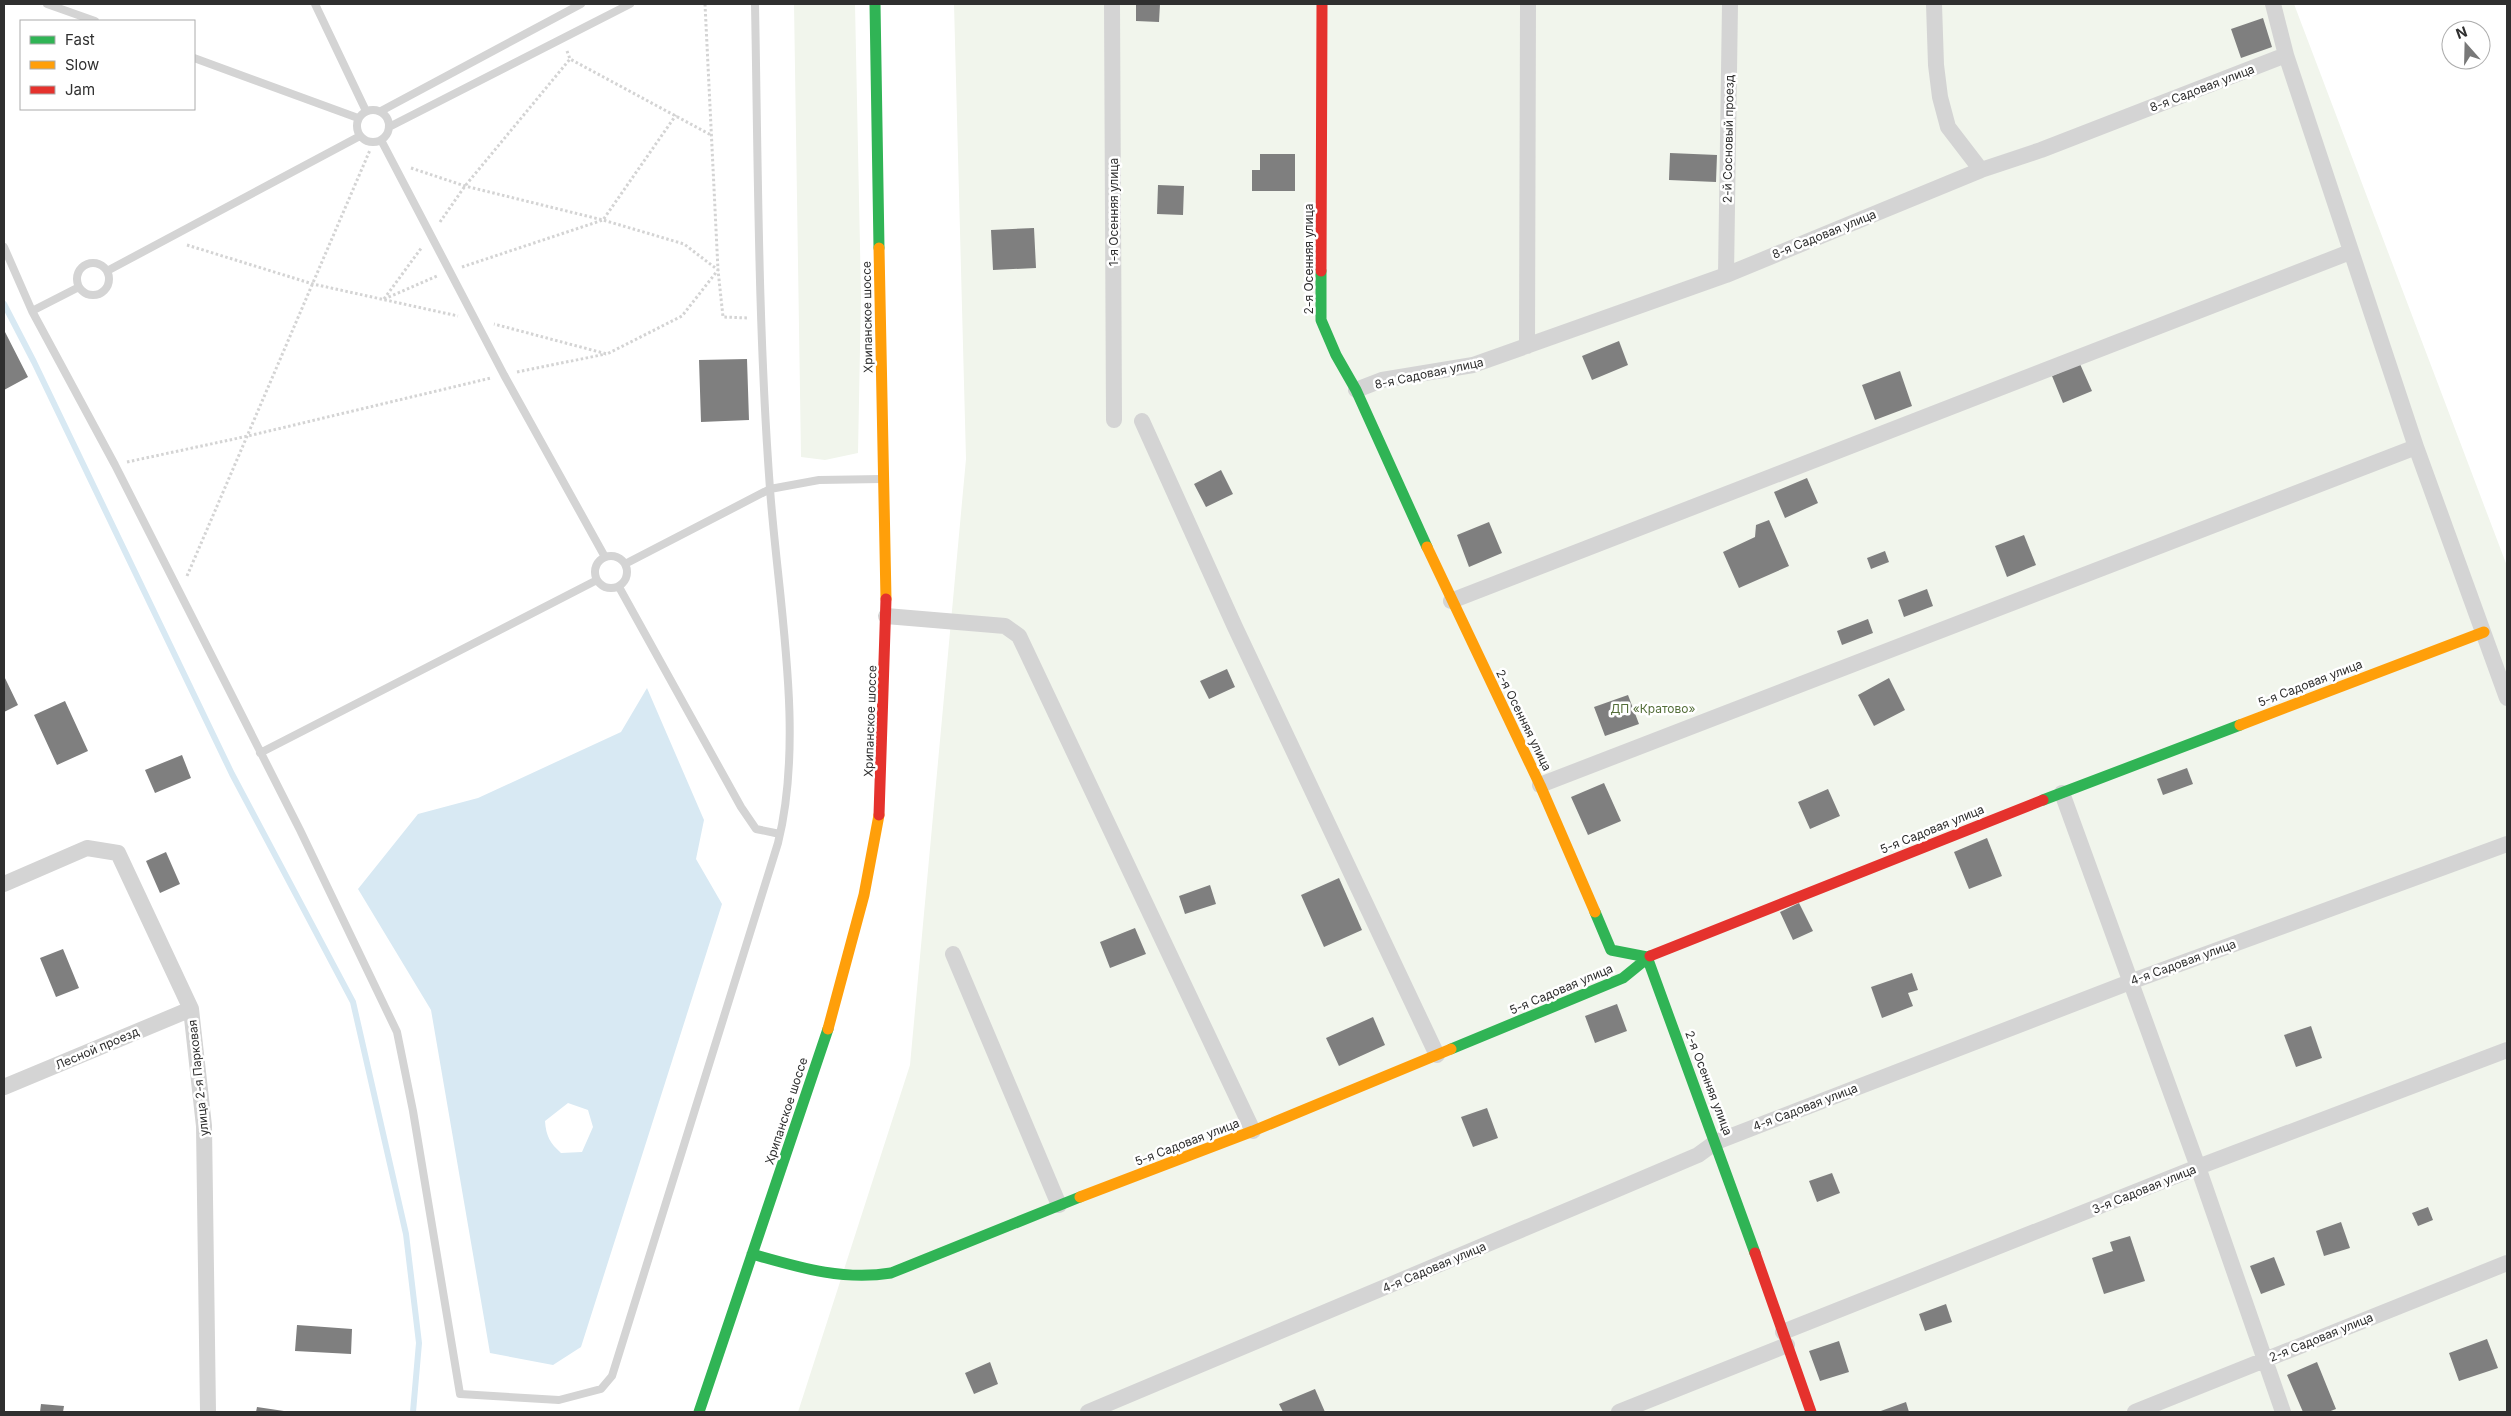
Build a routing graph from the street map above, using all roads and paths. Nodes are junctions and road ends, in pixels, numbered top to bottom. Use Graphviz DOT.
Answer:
graph roads {
  1 [pos="47,4"];
  2 [pos="315,4"];
  3 [pos="581,4"];
  4 [pos="630,4"];
  5 [pos="705,4"];
  6 [pos="755,4"];
  7 [pos="875,4"];
  8 [pos="1112,4"];
  9 [pos="1322,4"];
  10 [pos="1528,4"];
  11 [pos="1730,4"];
  12 [pos="1934,4"];
  13 [pos="2273,4"];
  14 [pos="92,20"];
  15 [pos="562,39"];
  16 [pos="2286,55"];
  17 [pos="195,58"];
  18 [pos="570,58"];
  19 [pos="366,111"];
  20 [pos="381,111"];
  21 [pos="676,115"];
  22 [pos="358,118"];
  23 [pos="389,127"];
  24 [pos="711,135"];
  25 [pos="360,136"];
  26 [pos="377,141"];
  27 [pos="391,162"];
  28 [pos="1981,170"];
  29 [pos="465,186"];
  30 [pos="603,220"];
  31 [pos="431,235"];
  32 [pos="4,247"];
  33 [pos="2350,252"];
  34 [pos="718,270"];
  35 [pos="107,271"];
  36 [pos="449,271"];
  37 [pos="1726,275"];
  38 [pos="79,287"];
  39 [pos="32,311"];
  40 [pos="762,319"];
  41 [pos="1527,346"];
  42 [pos="607,354"];
  43 [pos="504,375"];
  44 [pos="1356,390"];
  45 [pos="1114,420"];
  46 [pos="1142,421"];
  47 [pos="248,436"];
  48 [pos="2416,447"];
  49 [pos="115,465"];
  50 [pos="884,479"];
  51 [pos="770,489"];
  52 [pos="605,557"];
  53 [pos="625,564"];
  54 [pos="597,580"];
  55 [pos="619,587"];
  56 [pos="179,593"];
  57 [pos="1451,601"];
  58 [pos="886,616"];
  59 [pos="2484,632"];
  60 [pos="2507,698"];
  61 [pos="260,753"];
  62 [pos="1540,785"];
  63 [pos="2062,793"];
  64 [pos="780,834"];
  65 [pos="2507,844"];
  66 [pos="4,884"];
  67 [pos="953,954"];
  68 [pos="1647,957"];
  69 [pos="2130,982"];
  70 [pos="191,1009"];
  71 [pos="2507,1050"];
  72 [pos="1437,1055"];
  73 [pos="4,1086"];
  74 [pos="1253,1131"];
  75 [pos="1716,1142"];
  76 [pos="2198,1168"];
  77 [pos="1059,1205"];
  78 [pos="752,1254"];
  79 [pos="2507,1263"];
  80 [pos="1785,1339"];
  81 [pos="2265,1359"];
  82 [pos="208,1412"];
  83 [pos="699,1412"];
  84 [pos="1088,1412"];
  85 [pos="1619,1412"];
  86 [pos="1811,1412"];
  87 [pos="2135,1412"];
  88 [pos="2283,1412"];
  1 -- 14 [label="lane"];
  2 -- 19 [label="lane"];
  3 -- 20 [label="lane"];
  4 -- 15 [label="lane"];
  5 -- 24 [label="path"];
  6 -- 40 [label="lane"];
  7 -- 50 [label="street, Хрипанское шоссе"];
  8 -- 45 [label="street, 1-я Осенняя улица"];
  9 -- 44 [label="street, 2-я Осенняя улица"];
  10 -- 41 [label="street"];
  11 -- 37 [label="street, 2-й Сосновый проезд"];
  12 -- 28 [label="street"];
  13 -- 16 [label="street"];
  15 -- 18 [label="path"];
  15 -- 23 [label="lane"];
  16 -- 28 [label="street, 8-я Садовая улица"];
  16 -- 33 [label="street"];
  17 -- 22 [label="lane"];
  18 -- 21 [label="path"];
  18 -- 29 [label="path"];
  19 -- 20 [label="lane"];
  19 -- 22 [label="lane"];
  20 -- 23 [label="lane"];
  21 -- 24 [label="path"];
  21 -- 30 [label="path"];
  22 -- 25 [label="lane"];
  23 -- 26 [label="lane"];
  24 -- 34 [label="path"];
  25 -- 26 [label="lane"];
  25 -- 35 [label="lane"];
  26 -- 27 [label="lane"];
  26 -- 47 [label="path"];
  27 -- 29 [label="path"];
  27 -- 31 [label="lane"];
  28 -- 37 [label="street, 8-я Садовая улица"];
  29 -- 30 [label="path"];
  29 -- 31 [label="path"];
  30 -- 34 [label="path"];
  30 -- 36 [label="path"];
  31 -- 36 [label="lane"];
  31 -- 36 [label="path"];
  32 -- 39 [label="lane"];
  33 -- 48 [label="street"];
  33 -- 57 [label="street"];
  34 -- 40 [label="path"];
  35 -- 38 [label="lane"];
  35 -- 38 [label="lane"];
  36 -- 43 [label="lane"];
  37 -- 41 [label="street, 8-я Садовая улица"];
  38 -- 39 [label="lane"];
  39 -- 49 [label="lane"];
  40 -- 51 [label="lane"];
  41 -- 44 [label="street, 8-я Садовая улица"];
  42 -- 43 [label="path"];
  43 -- 47 [label="path"];
  43 -- 52 [label="lane"];
  44 -- 57 [label="street, 2-я Осенняя улица"];
  46 -- 72 [label="street"];
  47 -- 49 [label="path"];
  47 -- 56 [label="path"];
  48 -- 59 [label="street"];
  48 -- 62 [label="street"];
  49 -- 56 [label="lane"];
  50 -- 51 [label="lane"];
  50 -- 58 [label="street, Хрипанское шоссе"];
  51 -- 53 [label="lane"];
  51 -- 64 [label="lane"];
  52 -- 53 [label="lane"];
  52 -- 54 [label="lane"];
  53 -- 55 [label="lane"];
  54 -- 55 [label="lane"];
  54 -- 61 [label="lane"];
  55 -- 64 [label="lane"];
  56 -- 61 [label="lane"];
  57 -- 62 [label="street, 2-я Осенняя улица"];
  58 -- 74 [label="street"];
  58 -- 78 [label="street, Хрипанское шоссе"];
  59 -- 60 [label="street"];
  59 -- 63 [label="street, 5-я Садовая улица"];
  61 -- 64 [label="lane"];
  62 -- 68 [label="street, 2-я Осенняя улица"];
  63 -- 68 [label="street, 5-я Садовая улица"];
  63 -- 69 [label="street"];
  65 -- 69 [label="street, 4-я Садовая улица"];
  66 -- 70 [label="street, улица 2-я Парковая"];
  67 -- 77 [label="street"];
  68 -- 72 [label="street, 5-я Садовая улица"];
  68 -- 75 [label="street, 2-я Осенняя улица"];
  69 -- 75 [label="street, 4-я Садовая улица"];
  69 -- 76 [label="street"];
  70 -- 73 [label="street, Лесной проезд"];
  70 -- 82 [label="street, улица 2-я Парковая"];
  71 -- 76 [label="street, 3-я Садовая улица"];
  72 -- 74 [label="street, 5-я Садовая улица"];
  74 -- 77 [label="street, 5-я Садовая улица"];
  75 -- 80 [label="street, 2-я Осенняя улица"];
  75 -- 84 [label="street, 4-я Садовая улица"];
  76 -- 80 [label="street, 3-я Садовая улица"];
  76 -- 81 [label="street"];
  77 -- 78 [label="street, 5-я Садовая улица"];
  78 -- 83 [label="street, Хрипанское шоссе"];
  79 -- 81 [label="street, 2-я Садовая улица"];
  80 -- 85 [label="street, 3-я Садовая улица"];
  80 -- 86 [label="street, 2-я Осенняя улица"];
  81 -- 87 [label="street, 2-я Садовая улица"];
  81 -- 88 [label="street"];
}
